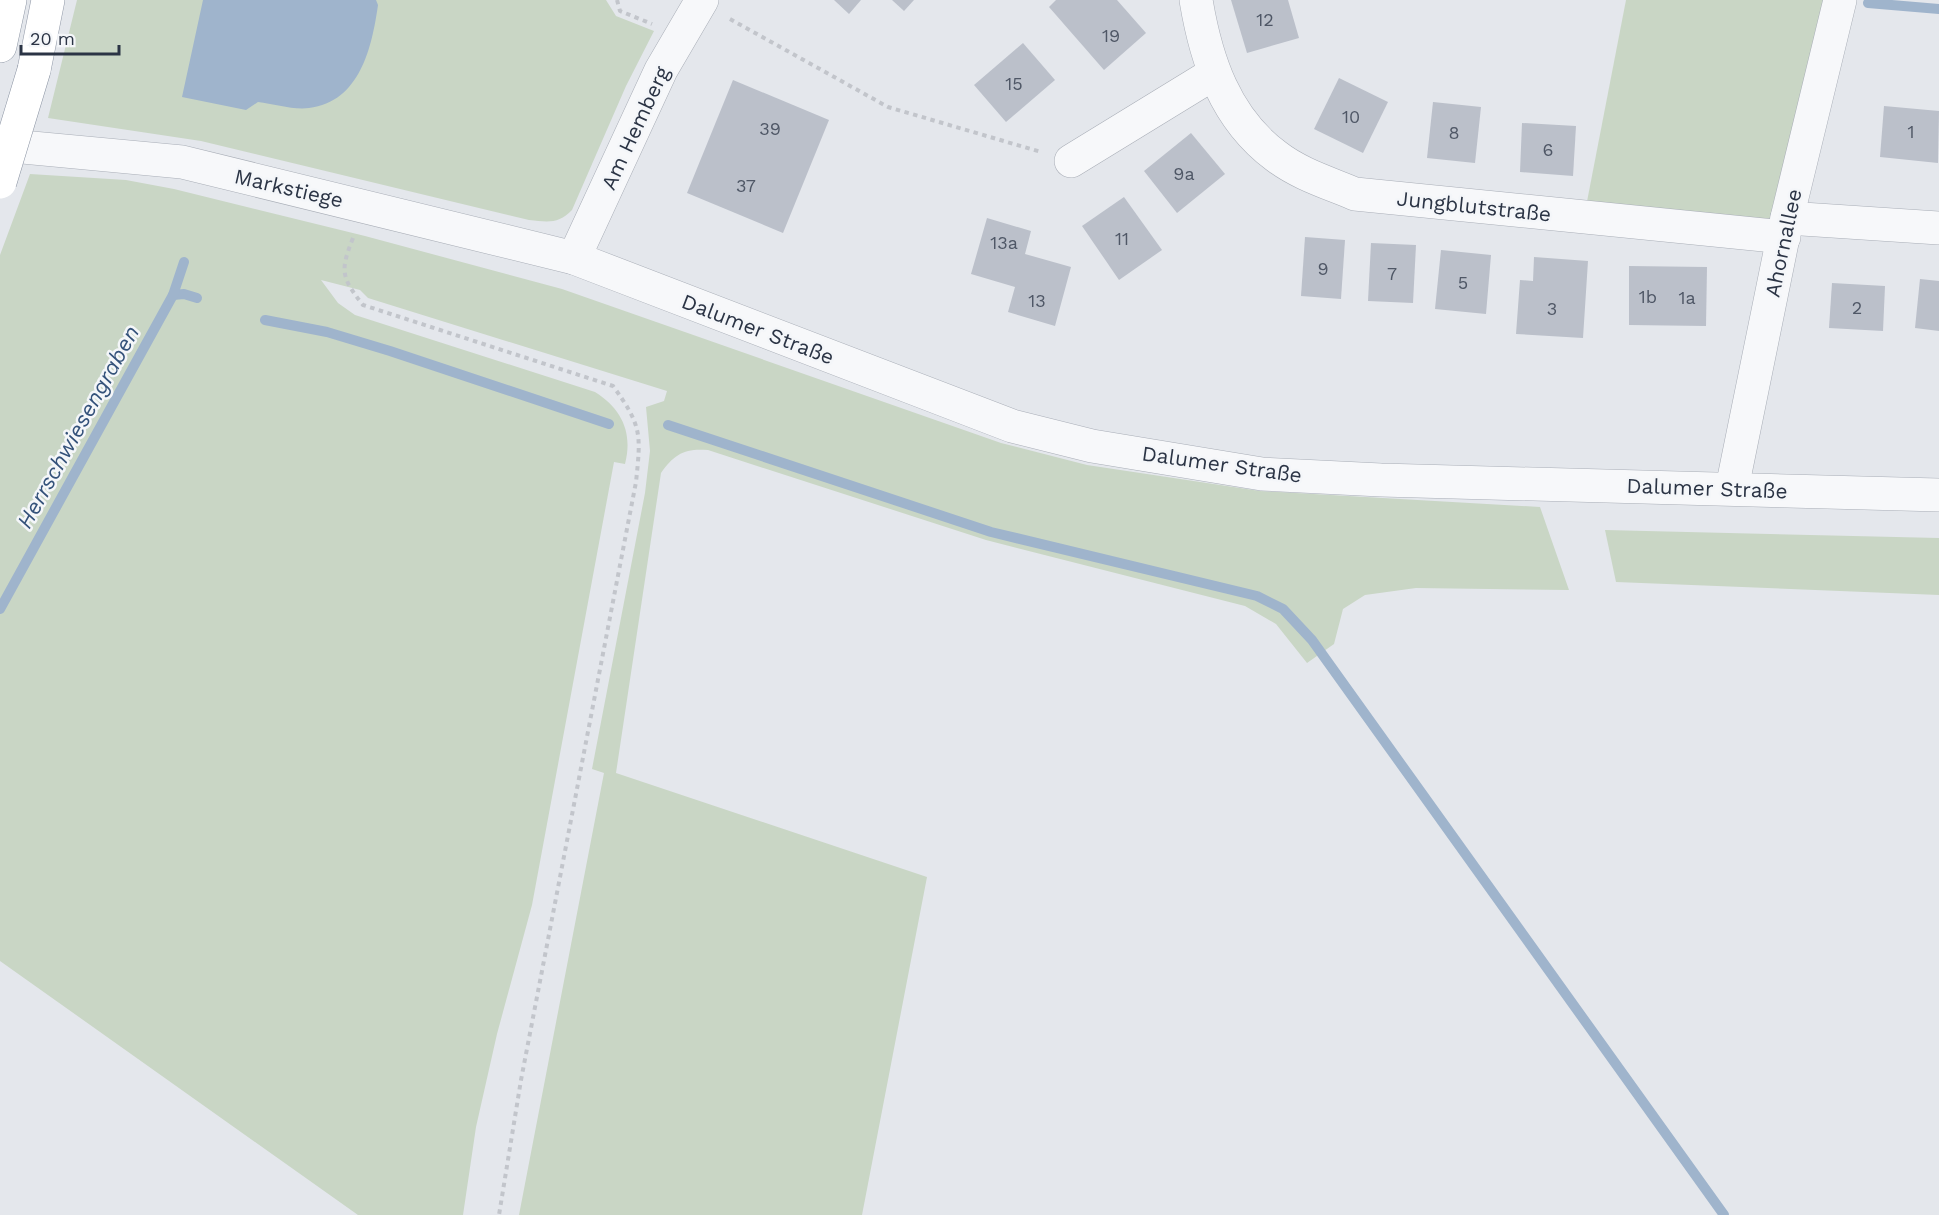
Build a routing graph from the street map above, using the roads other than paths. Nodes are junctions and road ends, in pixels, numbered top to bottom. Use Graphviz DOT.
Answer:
graph roads {
  1 [pos="10,0"];
  2 [pos="48,0"];
  3 [pos="1196,0"];
  4 [pos="1840,0"];
  5 [pos="701,1"];
  6 [pos="0,46"];
  7 [pos="1213,74"];
  8 [pos="0,145"];
  9 [pos="1071,161"];
  10 [pos="0,182"];
  11 [pos="1785,227"];
  12 [pos="1939,228"];
  13 [pos="574,258"];
  14 [pos="1732,488"];
  15 [pos="1939,495"];
  1 -- 6 [label="highway"];
  2 -- 10 [label="highway, bridge"];
  3 -- 7 [label="street, Jungblutstraße"];
  4 -- 11 [label="street, Ahornallee"];
  5 -- 13 [label="street, Am Hemberg"];
  7 -- 9 [label="street"];
  7 -- 11 [label="street, Jungblutstraße"];
  8 -- 13 [label="street, Markstiege"];
  11 -- 12 [label="street, Jungblutstraße"];
  11 -- 14 [label="street, Ahornallee"];
  13 -- 14 [label="street, Dalumer Straße"];
  14 -- 15 [label="street, Dalumer Straße"];
}
